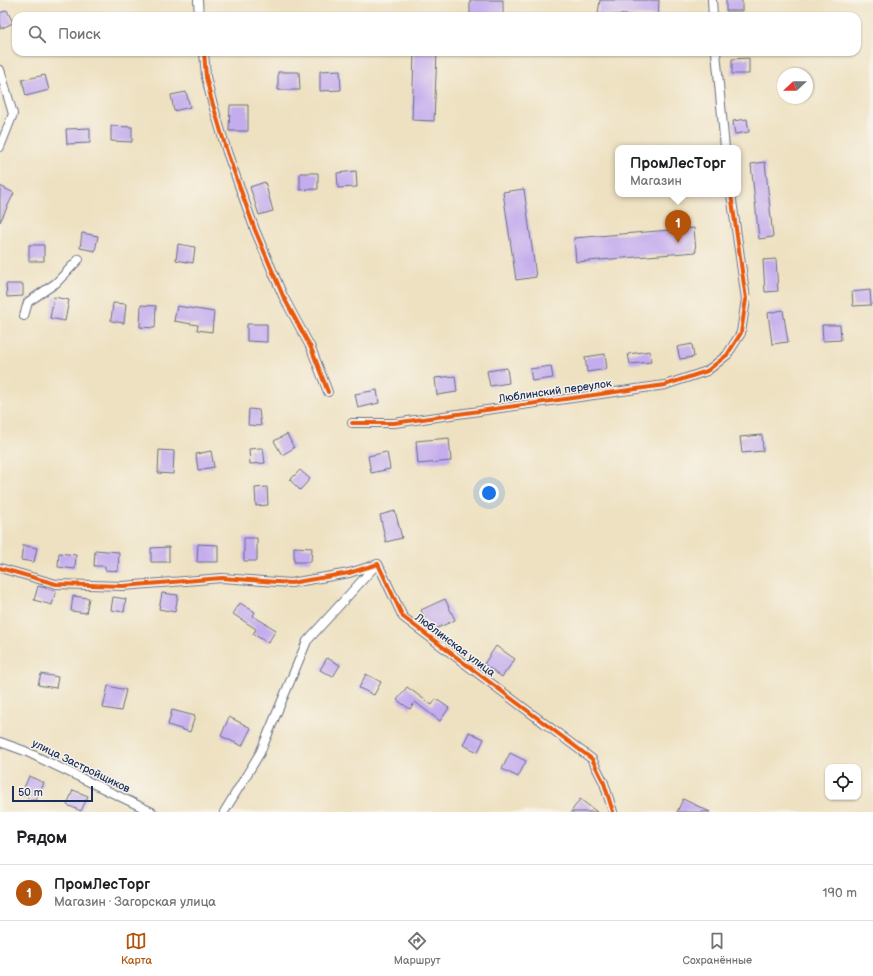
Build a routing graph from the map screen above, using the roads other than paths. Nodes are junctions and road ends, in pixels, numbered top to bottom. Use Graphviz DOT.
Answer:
graph roads {
  1 [pos="198,0"];
  2 [pos="712,0"];
  3 [pos="200,12"];
  4 [pos="713,12"];
  5 [pos="204,56"];
  6 [pos="716,56"];
  7 [pos="0,70"];
  8 [pos="724,145"];
  9 [pos="0,147"];
  10 [pos="731,197"];
  11 [pos="79,260"];
  12 [pos="24,316"];
  13 [pos="328,392"];
  14 [pos="352,423"];
  15 [pos="378,564"];
  16 [pos="0,568"];
  17 [pos="0,742"];
  18 [pos="152,812"];
  19 [pos="224,812"];
  20 [pos="613,812"];
  1 -- 3 [label="street"];
  2 -- 4 [label="street"];
  5 -- 13 [label="street"];
  6 -- 8 [label="street"];
  7 -- 9 [label="street"];
  10 -- 14 [label="street, Люблинский переулок"];
  11 -- 12 [label="street"];
  15 -- 16 [label="street"];
  15 -- 19 [label="street"];
  15 -- 20 [label="street, Люблинская улица"];
  17 -- 18 [label="street, улица Застройщиков"];
}
